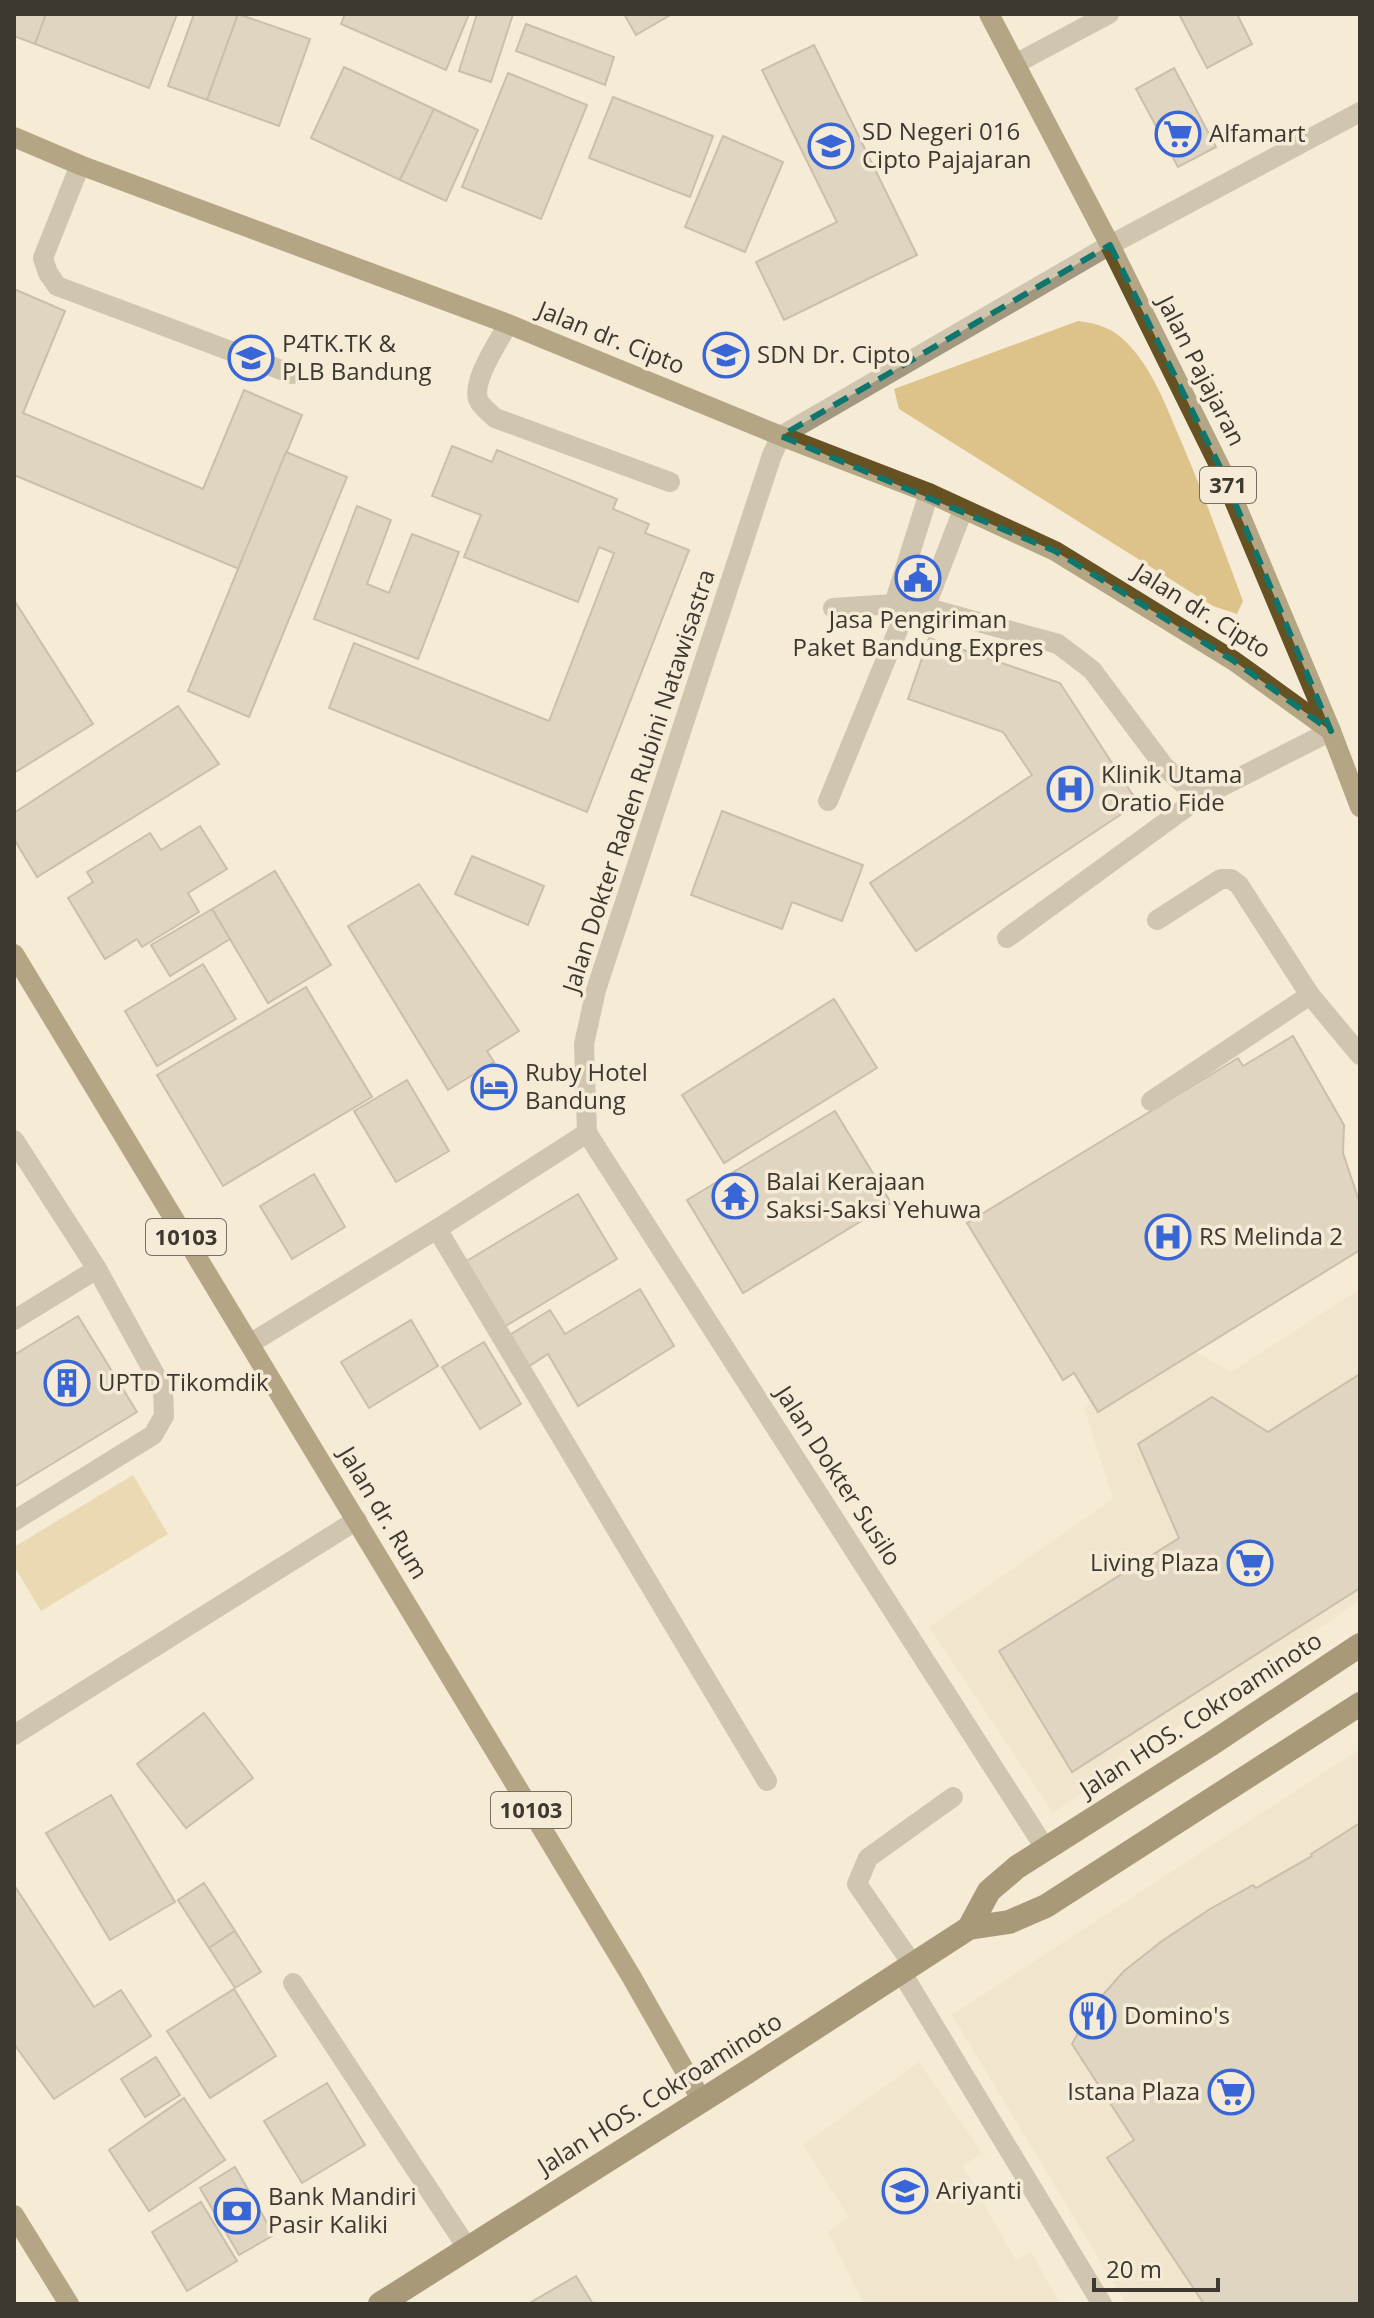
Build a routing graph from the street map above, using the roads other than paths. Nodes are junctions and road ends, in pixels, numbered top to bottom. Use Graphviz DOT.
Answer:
graph roads {
  1 [pos="989,14"];
  2 [pos="1109,14"];
  3 [pos="1015,64"];
  4 [pos="1360,112"];
  5 [pos="14,137"];
  6 [pos="80,165"];
  7 [pos="1110,245"];
  8 [pos="508,324"];
  9 [pos="292,374"];
  10 [pos="781,436"];
  11 [pos="670,482"];
  12 [pos="929,493"];
  13 [pos="963,510"];
  14 [pos="909,605"];
  15 [pos="833,608"];
  16 [pos="1331,731"];
  17 [pos="1199,798"];
  18 [pos="828,801"];
  19 [pos="1360,807"];
  20 [pos="1157,920"];
  21 [pos="1007,938"];
  22 [pos="14,954"];
  23 [pos="1310,995"];
  24 [pos="1360,1055"];
  25 [pos="1151,1101"];
  26 [pos="587,1133"];
  27 [pos="14,1140"];
  28 [pos="437,1229"];
  29 [pos="97,1269"];
  30 [pos="14,1320"];
  31 [pos="251,1343"];
  32 [pos="357,1520"];
  33 [pos="14,1521"];
  34 [pos="1360,1645"];
  35 [pos="1360,1704"];
  36 [pos="14,1735"];
  37 [pos="767,1781"];
  38 [pos="953,1797"];
  39 [pos="1045,1848"];
  40 [pos="969,1928"];
  41 [pos="908,1969"];
  42 [pos="293,1983"];
  43 [pos="702,2101"];
  44 [pos="14,2215"];
  45 [pos="468,2249"];
  46 [pos="69,2304"];
  47 [pos="380,2304"];
  48 [pos="1102,2304"];
  1 -- 3 [label="main road, Jalan Pajajaran / 371"];
  2 -- 3 [label="street"];
  3 -- 7 [label="main road, Jalan Pajajaran / 371"];
  4 -- 7 [label="street"];
  5 -- 6 [label="main road, Jalan dr. Cipto"];
  6 -- 8 [label="main road, Jalan dr. Cipto"];
  6 -- 9 [label="street"];
  7 -- 10 [label="street"];
  7 -- 16 [label="main road, Jalan Pajajaran / 371"];
  8 -- 10 [label="main road, Jalan dr. Cipto"];
  8 -- 11 [label="street"];
  10 -- 12 [label="main road, Jalan dr. Cipto"];
  10 -- 26 [label="street, Jalan Dokter Raden Rubini Natawisastra"];
  12 -- 13 [label="main road, Jalan dr. Cipto"];
  12 -- 14 [label="street"];
  13 -- 14 [label="street"];
  13 -- 16 [label="main road, Jalan dr. Cipto"];
  14 -- 15 [label="street"];
  14 -- 17 [label="street"];
  14 -- 18 [label="street"];
  16 -- 17 [label="street"];
  16 -- 19 [label="main road, Jalan Pajajaran / 371"];
  17 -- 21 [label="street"];
  20 -- 23 [label="street"];
  22 -- 31 [label="main road, Jalan dr. Rum / 10103"];
  23 -- 24 [label="street"];
  23 -- 25 [label="street"];
  26 -- 28 [label="street"];
  26 -- 39 [label="street, Jalan Dokter Susilo"];
  27 -- 29 [label="street"];
  28 -- 31 [label="street"];
  28 -- 37 [label="street"];
  29 -- 30 [label="street"];
  29 -- 33 [label="street"];
  31 -- 32 [label="main road, Jalan dr. Rum / 10103"];
  32 -- 36 [label="street"];
  32 -- 43 [label="main road, Jalan dr. Rum / 10103"];
  34 -- 39 [label="highway, Jalan HOS. Cokroaminoto"];
  35 -- 40 [label="highway, Jalan HOS. Cokroaminoto"];
  38 -- 41 [label="street"];
  39 -- 40 [label="highway, Jalan HOS. Cokroaminoto"];
  40 -- 41 [label="highway, Jalan HOS. Cokroaminoto"];
  41 -- 43 [label="highway, Jalan HOS. Cokroaminoto"];
  41 -- 48 [label="street"];
  42 -- 45 [label="street"];
  43 -- 45 [label="highway, Jalan HOS. Cokroaminoto"];
  44 -- 46 [label="main road"];
  45 -- 47 [label="highway, Jalan HOS. Cokroaminoto"];
}
